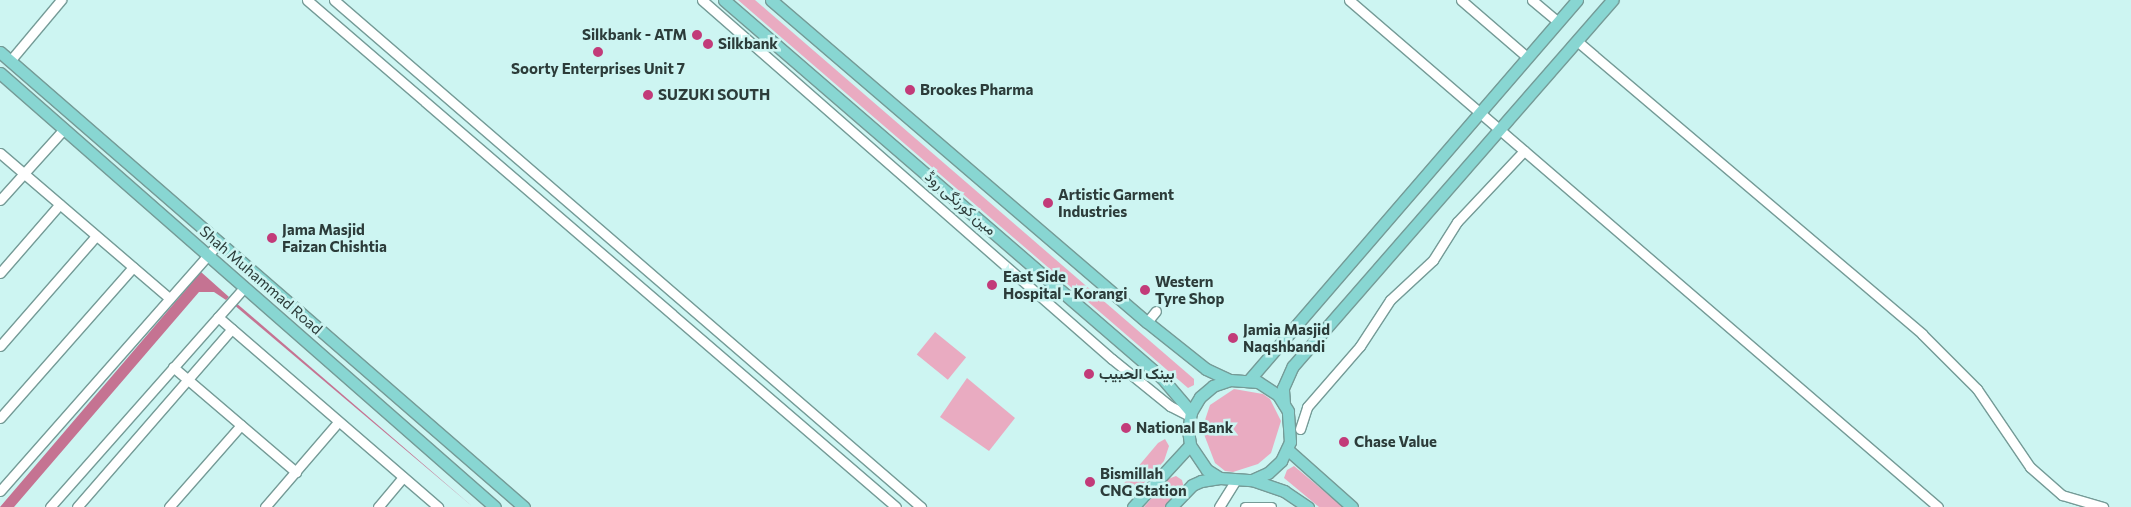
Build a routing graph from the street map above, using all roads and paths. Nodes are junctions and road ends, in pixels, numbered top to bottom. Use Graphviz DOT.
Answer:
graph roads {
  1 [pos="61,0"];
  2 [pos="307,0"];
  3 [pos="334,0"];
  4 [pos="702,0"];
  5 [pos="724,0"];
  6 [pos="771,0"];
  7 [pos="1350,0"];
  8 [pos="1461,0"];
  9 [pos="1532,0"];
  10 [pos="1577,0"];
  11 [pos="1612,0"];
  12 [pos="1558,22"];
  13 [pos="1577,41"];
  14 [pos="0,52"];
  15 [pos="1528,57"];
  16 [pos="10,61"];
  17 [pos="0,73"];
  18 [pos="462,112"];
  19 [pos="1480,112"];
  20 [pos="452,125"];
  21 [pos="1498,129"];
  22 [pos="64,130"];
  23 [pos="1524,151"];
  24 [pos="0,153"];
  25 [pos="23,173"];
  26 [pos="546,182"];
  27 [pos="534,196"];
  28 [pos="0,200"];
  29 [pos="60,204"];
  30 [pos="96,236"];
  31 [pos="219,243"];
  32 [pos="620,247"];
  33 [pos="207,256"];
  34 [pos="608,261"];
  35 [pos="133,267"];
  36 [pos="0,273"];
  37 [pos="1048,278"];
  38 [pos="1036,290"];
  39 [pos="241,291"];
  40 [pos="169,298"];
  41 [pos="1156,311"];
  42 [pos="218,317"];
  43 [pos="1147,322"];
  44 [pos="232,329"];
  45 [pos="0,346"];
  46 [pos="736,346"];
  47 [pos="724,359"];
  48 [pos="173,367"];
  49 [pos="188,379"];
  50 [pos="1230,380"];
  51 [pos="1249,380"];
  52 [pos="1284,404"];
  53 [pos="1191,414"];
  54 [pos="0,418"];
  55 [pos="820,418"];
  56 [pos="338,422"];
  57 [pos="241,425"];
  58 [pos="809,431"];
  59 [pos="1190,445"];
  60 [pos="1287,449"];
  61 [pos="296,472"];
  62 [pos="404,477"];
  63 [pos="1220,478"];
  64 [pos="1235,480"];
  65 [pos="1252,480"];
  66 [pos="0,491"];
  67 [pos="50,507"];
  68 [pos="77,507"];
  69 [pos="170,507"];
  70 [pos="265,507"];
  71 [pos="378,507"];
  72 [pos="438,507"];
  73 [pos="495,507"];
  74 [pos="524,507"];
  75 [pos="896,507"];
  76 [pos="921,507"];
  77 [pos="1133,507"];
  78 [pos="1171,507"];
  79 [pos="1220,507"];
  80 [pos="1244,507"];
  81 [pos="1271,507"];
  82 [pos="1308,507"];
  83 [pos="1352,507"];
  84 [pos="1938,507"];
  85 [pos="2103,507"];
  1 -- 16 [label="street"];
  2 -- 20 [label="street"];
  3 -- 18 [label="street"];
  4 -- 38 [label="street"];
  5 -- 37 [label="main road, مین کورنگی روڈ"];
  6 -- 43 [label="main road, مین کورنگی روڈ"];
  7 -- 19 [label="street"];
  8 -- 15 [label="street"];
  9 -- 12 [label="street"];
  10 -- 12 [label="main road"];
  11 -- 13 [label="main road"];
  12 -- 15 [label="main road"];
  13 -- 21 [label="main road"];
  13 -- 85 [label="street"];
  14 -- 16 [label="main road, Shah Muhammad Road"];
  15 -- 19 [label="main road"];
  16 -- 31 [label="main road, Shah Muhammad Road"];
  17 -- 22 [label="main road, Shah Muhammad Road"];
  18 -- 20 [label="street"];
  18 -- 26 [label="street"];
  19 -- 21 [label="street"];
  19 -- 51 [label="main road"];
  20 -- 27 [label="street"];
  21 -- 23 [label="street"];
  21 -- 52 [label="main road"];
  22 -- 25 [label="street"];
  22 -- 33 [label="main road, Shah Muhammad Road"];
  23 -- 52 [label="street"];
  23 -- 84 [label="street"];
  24 -- 25 [label="street"];
  25 -- 28 [label="street"];
  25 -- 29 [label="street"];
  26 -- 27 [label="street"];
  26 -- 32 [label="street"];
  27 -- 34 [label="street"];
  29 -- 30 [label="street"];
  29 -- 36 [label="street"];
  30 -- 35 [label="street"];
  30 -- 45 [label="street"];
  31 -- 33 [label="street"];
  31 -- 74 [label="main road, Shah Muhammad Road"];
  32 -- 34 [label="street"];
  32 -- 46 [label="street"];
  33 -- 39 [label="main road, Shah Muhammad Road"];
  33 -- 40 [label="street"];
  34 -- 47 [label="street"];
  35 -- 40 [label="street"];
  35 -- 54 [label="street"];
  37 -- 38 [label="street"];
  37 -- 53 [label="main road, مین کورنگی روڈ"];
  38 -- 53 [label="street"];
  39 -- 42 [label="street"];
  39 -- 73 [label="main road, Shah Muhammad Road"];
  40 -- 66 [label="street"];
  41 -- 43 [label="street"];
  42 -- 44 [label="street"];
  42 -- 48 [label="street"];
  43 -- 50 [label="main road, مین کورنگی روڈ"];
  44 -- 49 [label="street"];
  44 -- 56 [label="street"];
  46 -- 47 [label="street"];
  46 -- 55 [label="street"];
  47 -- 58 [label="street"];
  48 -- 49 [label="street"];
  48 -- 67 [label="street"];
  49 -- 57 [label="street"];
  49 -- 68 [label="street"];
  50 -- 51 [label="main road"];
  50 -- 53 [label="main road"];
  51 -- 52 [label="main road"];
  52 -- 60 [label="main road"];
  53 -- 59 [label="main road"];
  55 -- 58 [label="street"];
  55 -- 76 [label="street"];
  56 -- 61 [label="street"];
  56 -- 62 [label="street"];
  57 -- 61 [label="street"];
  57 -- 69 [label="street"];
  58 -- 75 [label="street"];
  59 -- 63 [label="main road"];
  59 -- 77 [label="main road"];
  60 -- 65 [label="main road"];
  60 -- 83 [label="main road"];
  61 -- 70 [label="street"];
  62 -- 71 [label="street"];
  62 -- 72 [label="street"];
  63 -- 64 [label="main road"];
  63 -- 78 [label="main road"];
  64 -- 65 [label="main road"];
  64 -- 79 [label="street"];
  65 -- 82 [label="main road"];
  80 -- 81 [label="street"];
}
